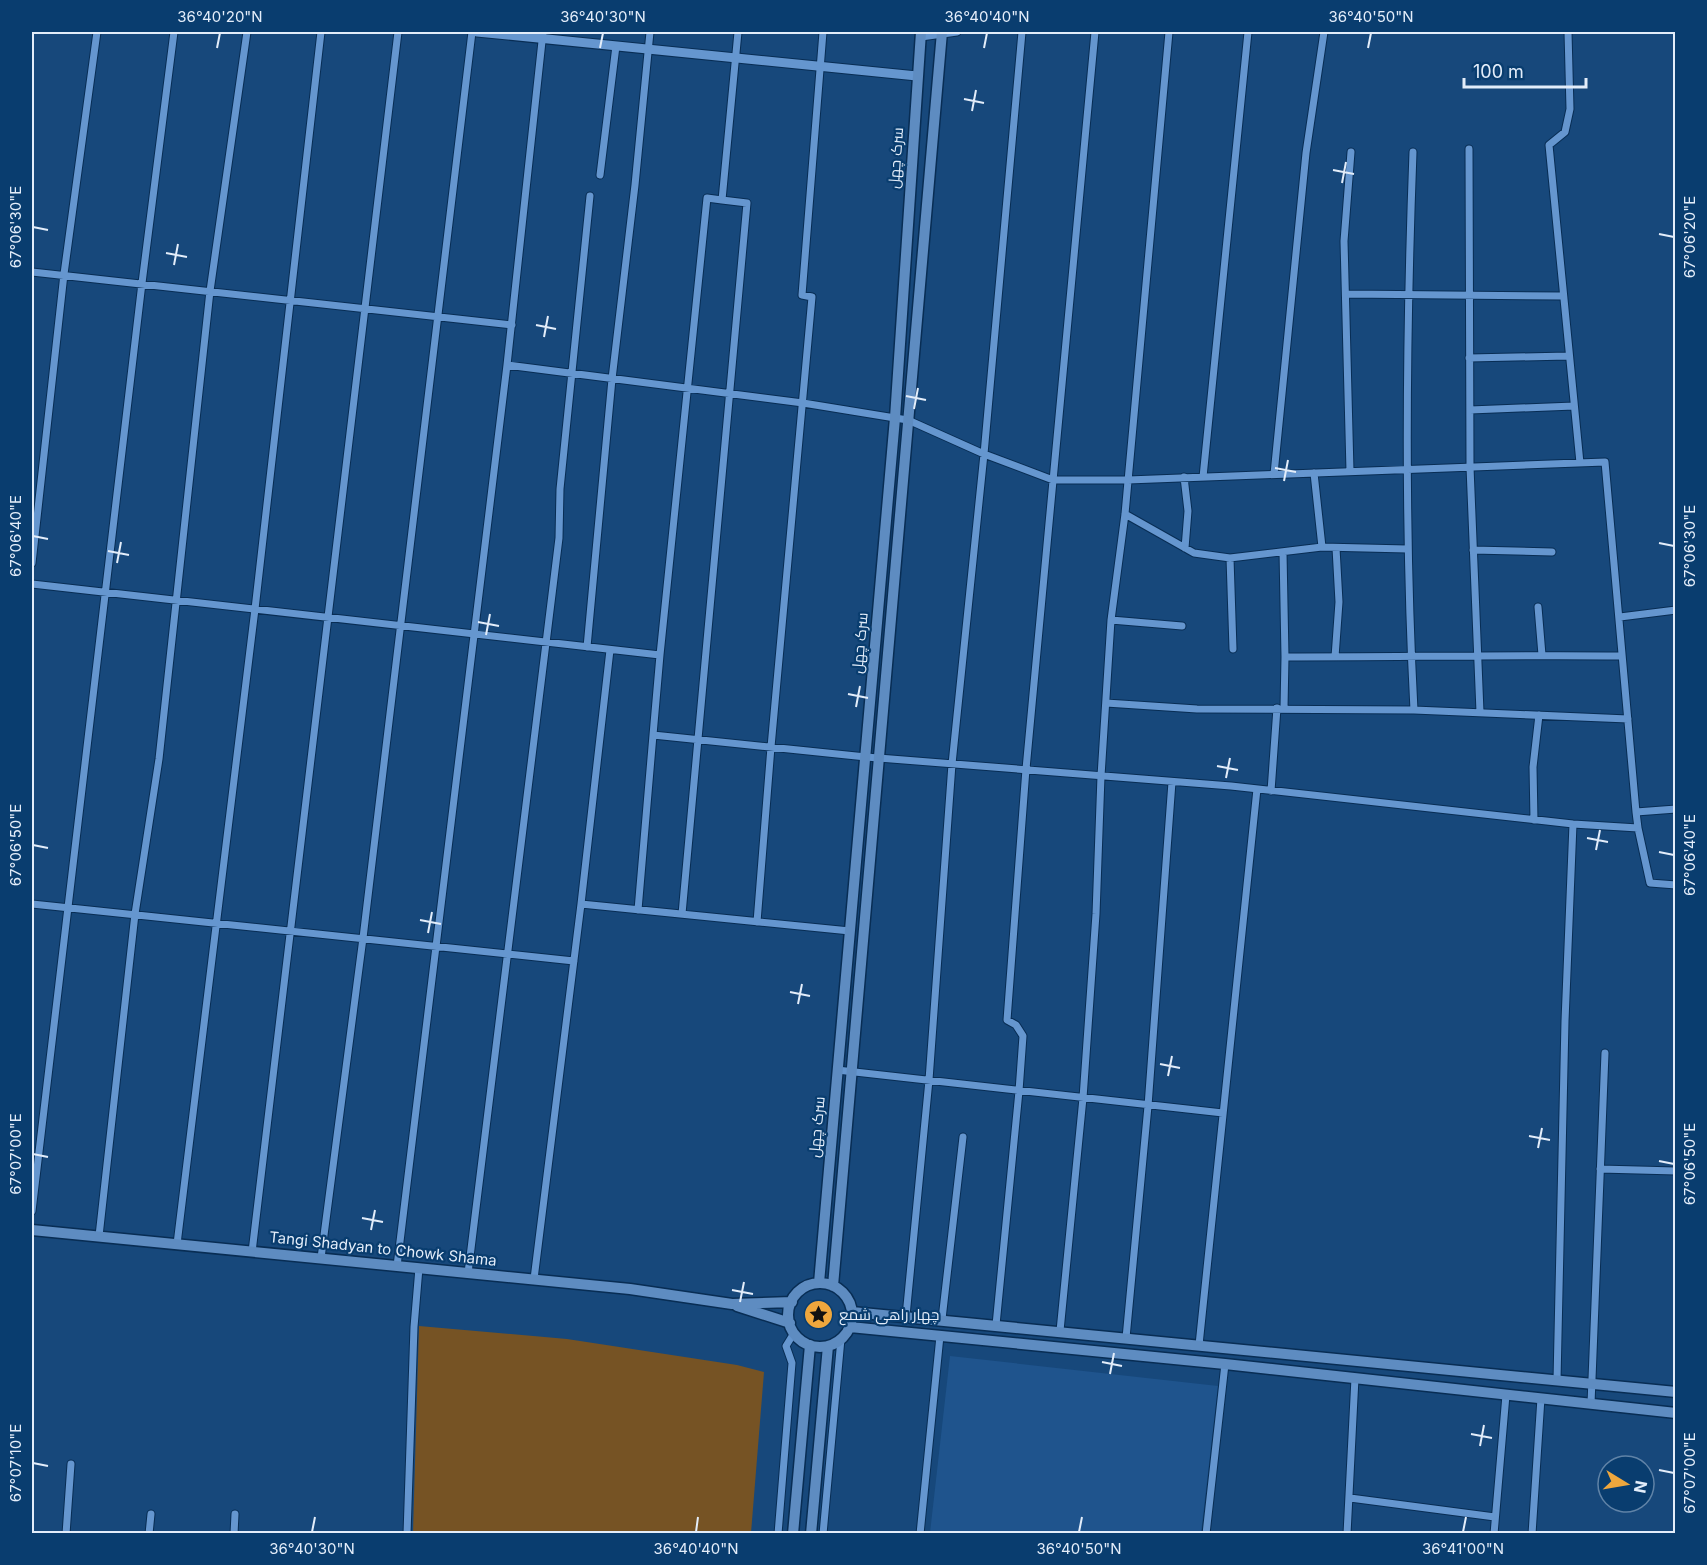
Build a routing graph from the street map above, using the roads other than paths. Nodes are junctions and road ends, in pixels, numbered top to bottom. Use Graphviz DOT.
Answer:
graph roads {
  1 [pos="97,32"];
  2 [pos="174,32"];
  3 [pos="247,32"];
  4 [pos="321,32"];
  5 [pos="398,32"];
  6 [pos="472,32"];
  7 [pos="477,32"];
  8 [pos="650,32"];
  9 [pos="738,32"];
  10 [pos="823,32"];
  11 [pos="957,32"];
  12 [pos="1022,32"];
  13 [pos="1095,32"];
  14 [pos="1169,32"];
  15 [pos="1248,32"];
  16 [pos="1324,32"];
  17 [pos="1568,32"];
  18 [pos="942,33"];
  19 [pos="921,34"];
  20 [pos="543,35"];
  21 [pos="574,36"];
  22 [pos="616,46"];
  23 [pos="649,49"];
  24 [pos="736,58"];
  25 [pos="820,66"];
  26 [pos="917,76"];
  27 [pos="1469,149"];
  28 [pos="1351,152"];
  29 [pos="1413,152"];
  30 [pos="600,175"];
  31 [pos="590,196"];
  32 [pos="722,200"];
  33 [pos="32,272"];
  34 [pos="64,274"];
  35 [pos="142,283"];
  36 [pos="210,291"];
  37 [pos="1346,294"];
  38 [pos="1407,294"];
  39 [pos="1468,296"];
  40 [pos="1562,296"];
  41 [pos="291,300"];
  42 [pos="366,309"];
  43 [pos="439,317"];
  44 [pos="512,326"];
  45 [pos="1568,356"];
  46 [pos="1469,358"];
  47 [pos="507,365"];
  48 [pos="572,374"];
  49 [pos="612,379"];
  50 [pos="687,388"];
  51 [pos="730,394"];
  52 [pos="803,403"];
  53 [pos="1575,406"];
  54 [pos="1470,410"];
  55 [pos="895,418"];
  56 [pos="908,420"];
  57 [pos="984,454"];
  58 [pos="1580,463"];
  59 [pos="1470,467"];
  60 [pos="1407,469"];
  61 [pos="1350,471"];
  62 [pos="1314,472"];
  63 [pos="1274,474"];
  64 [pos="1185,477"];
  65 [pos="1203,477"];
  66 [pos="1053,480"];
  67 [pos="1128,480"];
  68 [pos="1125,514"];
  69 [pos="1322,547"];
  70 [pos="1185,548"];
  71 [pos="1336,548"];
  72 [pos="1407,549"];
  73 [pos="1473,550"];
  74 [pos="1283,552"];
  75 [pos="1552,552"];
  76 [pos="1230,558"];
  77 [pos="32,563"];
  78 [pos="32,584"];
  79 [pos="104,592"];
  80 [pos="177,601"];
  81 [pos="1538,607"];
  82 [pos="255,609"];
  83 [pos="1676,610"];
  84 [pos="327,617"];
  85 [pos="1620,617"];
  86 [pos="1111,620"];
  87 [pos="401,626"];
  88 [pos="1182,626"];
  89 [pos="473,634"];
  90 [pos="546,642"];
  91 [pos="587,647"];
  92 [pos="1233,649"];
  93 [pos="610,650"];
  94 [pos="1478,654"];
  95 [pos="660,655"];
  96 [pos="1542,655"];
  97 [pos="1621,656"];
  98 [pos="1285,657"];
  99 [pos="1335,657"];
  100 [pos="1411,657"];
  101 [pos="1106,703"];
  102 [pos="1280,708"];
  103 [pos="1414,710"];
  104 [pos="1480,712"];
  105 [pos="1539,715"];
  106 [pos="1628,719"];
  107 [pos="653,735"];
  108 [pos="698,739"];
  109 [pos="771,747"];
  110 [pos="866,757"];
  111 [pos="879,758"];
  112 [pos="952,764"];
  113 [pos="1026,769"];
  114 [pos="1101,776"];
  115 [pos="1172,782"];
  116 [pos="1257,789"];
  117 [pos="1271,791"];
  118 [pos="1676,809"];
  119 [pos="1636,812"];
  120 [pos="1534,820"];
  121 [pos="1573,824"];
  122 [pos="1638,828"];
  123 [pos="1676,885"];
  124 [pos="32,904"];
  125 [pos="581,904"];
  126 [pos="69,908"];
  127 [pos="638,910"];
  128 [pos="135,914"];
  129 [pos="682,914"];
  130 [pos="757,922"];
  131 [pos="216,923"];
  132 [pos="290,931"];
  133 [pos="850,931"];
  134 [pos="363,938"];
  135 [pos="435,946"];
  136 [pos="508,954"];
  137 [pos="574,962"];
  138 [pos="1605,1053"];
  139 [pos="837,1070"];
  140 [pos="852,1071"];
  141 [pos="929,1080"];
  142 [pos="1019,1091"];
  143 [pos="1083,1098"];
  144 [pos="1148,1106"];
  145 [pos="1223,1113"];
  146 [pos="963,1137"];
  147 [pos="1600,1169"];
  148 [pos="1676,1171"];
  149 [pos="32,1211"];
  150 [pos="32,1230"];
  151 [pos="99,1236"];
  152 [pos="177,1244"];
  153 [pos="252,1251"];
  154 [pos="321,1258"];
  155 [pos="397,1266"];
  156 [pos="419,1268"];
  157 [pos="468,1273"];
  158 [pos="534,1280"];
  159 [pos="819,1283"];
  160 [pos="833,1286"];
  161 [pos="792,1302"];
  162 [pos="732,1304"];
  163 [pos="852,1312"];
  164 [pos="906,1316"];
  165 [pos="942,1319"];
  166 [pos="996,1325"];
  167 [pos="850,1327"];
  168 [pos="792,1328"];
  169 [pos="1060,1331"];
  170 [pos="940,1336"];
  171 [pos="1126,1338"];
  172 [pos="841,1339"];
  173 [pos="810,1345"];
  174 [pos="1199,1345"];
  175 [pos="828,1346"];
  176 [pos="1225,1364"];
  177 [pos="1355,1378"];
  178 [pos="1557,1380"];
  179 [pos="1592,1384"];
  180 [pos="1676,1392"];
  181 [pos="1506,1395"];
  182 [pos="1540,1398"];
  183 [pos="1591,1404"];
  184 [pos="1676,1413"];
  185 [pos="71,1464"];
  186 [pos="1350,1498"];
  187 [pos="151,1514"];
  188 [pos="235,1514"];
  189 [pos="1495,1517"];
  190 [pos="66,1533"];
  191 [pos="149,1533"];
  192 [pos="234,1533"];
  193 [pos="407,1533"];
  194 [pos="778,1533"];
  195 [pos="793,1533"];
  196 [pos="811,1533"];
  197 [pos="824,1533"];
  198 [pos="920,1533"];
  199 [pos="1206,1533"];
  200 [pos="1347,1533"];
  201 [pos="1494,1533"];
  202 [pos="1532,1533"];
  1 -- 34 [label="street"];
  2 -- 35 [label="street"];
  3 -- 36 [label="street"];
  4 -- 41 [label="street"];
  5 -- 42 [label="street"];
  6 -- 43 [label="street"];
  7 -- 20 [label="street"];
  8 -- 23 [label="street"];
  9 -- 24 [label="street"];
  10 -- 25 [label="street"];
  11 -- 18 [label="street"];
  12 -- 57 [label="street"];
  13 -- 66 [label="street"];
  14 -- 67 [label="street"];
  15 -- 65 [label="street"];
  16 -- 63 [label="street"];
  17 -- 40 [label="street"];
  18 -- 19 [label="street"];
  18 -- 56 [label="main road"];
  19 -- 26 [label="main road, سرک چهل"];
  20 -- 21 [label="street"];
  20 -- 44 [label="street"];
  21 -- 22 [label="street"];
  22 -- 23 [label="street"];
  22 -- 30 [label="street"];
  23 -- 24 [label="street"];
  23 -- 49 [label="street"];
  24 -- 25 [label="street"];
  24 -- 32 [label="street"];
  25 -- 26 [label="street"];
  25 -- 52 [label="street"];
  26 -- 55 [label="main road, سرک چهل"];
  27 -- 39 [label="street"];
  28 -- 37 [label="street"];
  29 -- 38 [label="street"];
  31 -- 48 [label="street"];
  32 -- 50 [label="street"];
  32 -- 51 [label="street"];
  33 -- 34 [label="street"];
  34 -- 35 [label="street"];
  34 -- 77 [label="street"];
  35 -- 36 [label="street"];
  35 -- 79 [label="street"];
  36 -- 41 [label="street"];
  36 -- 80 [label="street"];
  37 -- 38 [label="street"];
  37 -- 61 [label="street"];
  38 -- 39 [label="street"];
  38 -- 60 [label="street"];
  39 -- 40 [label="street"];
  39 -- 46 [label="street"];
  40 -- 45 [label="street"];
  41 -- 42 [label="street"];
  41 -- 82 [label="street"];
  42 -- 43 [label="street"];
  42 -- 84 [label="street"];
  43 -- 44 [label="street"];
  43 -- 87 [label="street"];
  44 -- 47 [label="street"];
  45 -- 46 [label="street"];
  45 -- 53 [label="street"];
  46 -- 54 [label="street"];
  47 -- 48 [label="street"];
  47 -- 89 [label="street"];
  48 -- 49 [label="street"];
  48 -- 90 [label="street"];
  49 -- 50 [label="street"];
  49 -- 91 [label="street"];
  50 -- 51 [label="street"];
  50 -- 95 [label="street"];
  51 -- 52 [label="street"];
  51 -- 108 [label="street"];
  52 -- 55 [label="street"];
  52 -- 109 [label="street"];
  53 -- 54 [label="street"];
  53 -- 58 [label="street"];
  54 -- 59 [label="street"];
  55 -- 56 [label="street"];
  55 -- 110 [label="main road, سرک چهل"];
  56 -- 57 [label="street"];
  56 -- 111 [label="main road"];
  57 -- 66 [label="street"];
  57 -- 112 [label="street"];
  58 -- 59 [label="street"];
  58 -- 85 [label="street"];
  59 -- 60 [label="street"];
  59 -- 73 [label="street"];
  60 -- 61 [label="street"];
  60 -- 72 [label="street"];
  61 -- 62 [label="street"];
  62 -- 63 [label="street"];
  62 -- 69 [label="street"];
  63 -- 65 [label="street"];
  64 -- 65 [label="street"];
  64 -- 67 [label="street"];
  64 -- 70 [label="street"];
  66 -- 67 [label="street"];
  66 -- 113 [label="street"];
  67 -- 68 [label="street"];
  68 -- 70 [label="street"];
  68 -- 86 [label="street"];
  69 -- 71 [label="street"];
  69 -- 74 [label="street"];
  70 -- 76 [label="street"];
  71 -- 72 [label="street"];
  71 -- 99 [label="street"];
  72 -- 100 [label="street"];
  73 -- 75 [label="street"];
  73 -- 94 [label="street"];
  74 -- 76 [label="street"];
  74 -- 98 [label="street"];
  76 -- 92 [label="street"];
  78 -- 79 [label="street"];
  79 -- 80 [label="street"];
  79 -- 126 [label="street"];
  80 -- 82 [label="street"];
  80 -- 128 [label="street"];
  81 -- 96 [label="street"];
  82 -- 84 [label="street"];
  82 -- 131 [label="street"];
  83 -- 85 [label="street"];
  84 -- 87 [label="street"];
  84 -- 132 [label="street"];
  85 -- 97 [label="street"];
  86 -- 88 [label="street"];
  86 -- 101 [label="street"];
  87 -- 89 [label="street"];
  87 -- 134 [label="street"];
  89 -- 90 [label="street"];
  89 -- 135 [label="street"];
  90 -- 91 [label="street"];
  90 -- 136 [label="street"];
  91 -- 93 [label="street"];
  93 -- 95 [label="street"];
  93 -- 125 [label="street"];
  94 -- 96 [label="street"];
  94 -- 100 [label="street"];
  94 -- 104 [label="street"];
  95 -- 107 [label="street"];
  96 -- 97 [label="street"];
  97 -- 106 [label="street"];
  98 -- 99 [label="street"];
  98 -- 102 [label="street"];
  99 -- 100 [label="street"];
  100 -- 103 [label="street"];
  101 -- 102 [label="street"];
  101 -- 114 [label="street"];
  102 -- 103 [label="street"];
  102 -- 117 [label="street"];
  103 -- 104 [label="street"];
  104 -- 105 [label="street"];
  105 -- 106 [label="street"];
  105 -- 120 [label="street"];
  106 -- 119 [label="street"];
  107 -- 108 [label="street"];
  107 -- 127 [label="street"];
  108 -- 109 [label="street"];
  108 -- 129 [label="street"];
  109 -- 110 [label="street"];
  109 -- 130 [label="street"];
  110 -- 111 [label="street"];
  110 -- 133 [label="main road, سرک چهل"];
  111 -- 112 [label="street"];
  111 -- 140 [label="main road"];
  112 -- 113 [label="street"];
  112 -- 141 [label="street"];
  113 -- 114 [label="street"];
  113 -- 142 [label="street"];
  114 -- 115 [label="street"];
  114 -- 143 [label="street"];
  115 -- 116 [label="street"];
  115 -- 144 [label="street"];
  116 -- 117 [label="street"];
  116 -- 145 [label="street"];
  117 -- 120 [label="street"];
  118 -- 119 [label="street"];
  119 -- 122 [label="street"];
  120 -- 121 [label="street"];
  121 -- 122 [label="street"];
  121 -- 178 [label="street"];
  122 -- 123 [label="street"];
  124 -- 126 [label="street"];
  125 -- 127 [label="street"];
  125 -- 137 [label="street"];
  126 -- 128 [label="street"];
  126 -- 149 [label="street"];
  127 -- 129 [label="street"];
  128 -- 131 [label="street"];
  128 -- 151 [label="street"];
  129 -- 130 [label="street"];
  130 -- 133 [label="street"];
  131 -- 132 [label="street"];
  131 -- 152 [label="street"];
  132 -- 134 [label="street"];
  132 -- 153 [label="street"];
  133 -- 139 [label="main road, سرک چهل"];
  134 -- 135 [label="street"];
  134 -- 154 [label="street"];
  135 -- 136 [label="street"];
  135 -- 155 [label="street"];
  136 -- 137 [label="street"];
  136 -- 157 [label="street"];
  137 -- 158 [label="street"];
  138 -- 147 [label="street"];
  139 -- 140 [label="street"];
  139 -- 159 [label="main road, سرک چهل"];
  140 -- 141 [label="street"];
  140 -- 160 [label="main road"];
  141 -- 142 [label="street"];
  141 -- 164 [label="street"];
  142 -- 143 [label="street"];
  142 -- 166 [label="street"];
  143 -- 144 [label="street"];
  143 -- 169 [label="street"];
  144 -- 145 [label="street"];
  144 -- 171 [label="street"];
  145 -- 174 [label="street"];
  146 -- 165 [label="street"];
  147 -- 148 [label="street"];
  147 -- 179 [label="street"];
  150 -- 151 [label="main road, Tangi Shadyan to Chowk Shama"];
  151 -- 152 [label="main road, Tangi Shadyan to Chowk Shama"];
  152 -- 153 [label="main road, Tangi Shadyan to Chowk Shama"];
  153 -- 154 [label="main road, Tangi Shadyan to Chowk Shama"];
  154 -- 155 [label="main road, Tangi Shadyan to Chowk Shama"];
  155 -- 156 [label="main road, Tangi Shadyan to Chowk Shama"];
  156 -- 157 [label="main road, Tangi Shadyan to Chowk Shama"];
  156 -- 193 [label="street"];
  157 -- 158 [label="main road, Tangi Shadyan to Chowk Shama"];
  158 -- 162 [label="main road, Tangi Shadyan to Chowk Shama"];
  159 -- 160 [label="main road"];
  159 -- 161 [label="main road"];
  160 -- 163 [label="main road"];
  161 -- 162 [label="main road"];
  161 -- 168 [label="main road"];
  162 -- 168 [label="main road"];
  163 -- 164 [label="main road"];
  163 -- 167 [label="main road"];
  164 -- 165 [label="main road"];
  165 -- 166 [label="main road"];
  166 -- 169 [label="main road"];
  167 -- 170 [label="main road"];
  167 -- 172 [label="main road"];
  168 -- 173 [label="main road"];
  168 -- 194 [label="street"];
  169 -- 171 [label="main road"];
  170 -- 176 [label="main road"];
  170 -- 198 [label="street"];
  171 -- 174 [label="main road"];
  172 -- 175 [label="main road"];
  172 -- 197 [label="street"];
  173 -- 175 [label="main road"];
  173 -- 195 [label="main road"];
  174 -- 178 [label="main road"];
  175 -- 196 [label="main road"];
  176 -- 177 [label="main road"];
  176 -- 199 [label="street"];
  177 -- 181 [label="main road"];
  177 -- 186 [label="street"];
  178 -- 179 [label="main road"];
  179 -- 180 [label="main road"];
  179 -- 183 [label="street"];
  181 -- 182 [label="main road"];
  181 -- 189 [label="street"];
  182 -- 183 [label="main road"];
  182 -- 202 [label="street"];
  183 -- 184 [label="main road"];
  185 -- 190 [label="street"];
  186 -- 189 [label="street"];
  186 -- 200 [label="street"];
  187 -- 191 [label="street"];
  188 -- 192 [label="street"];
  189 -- 201 [label="street"];
}
